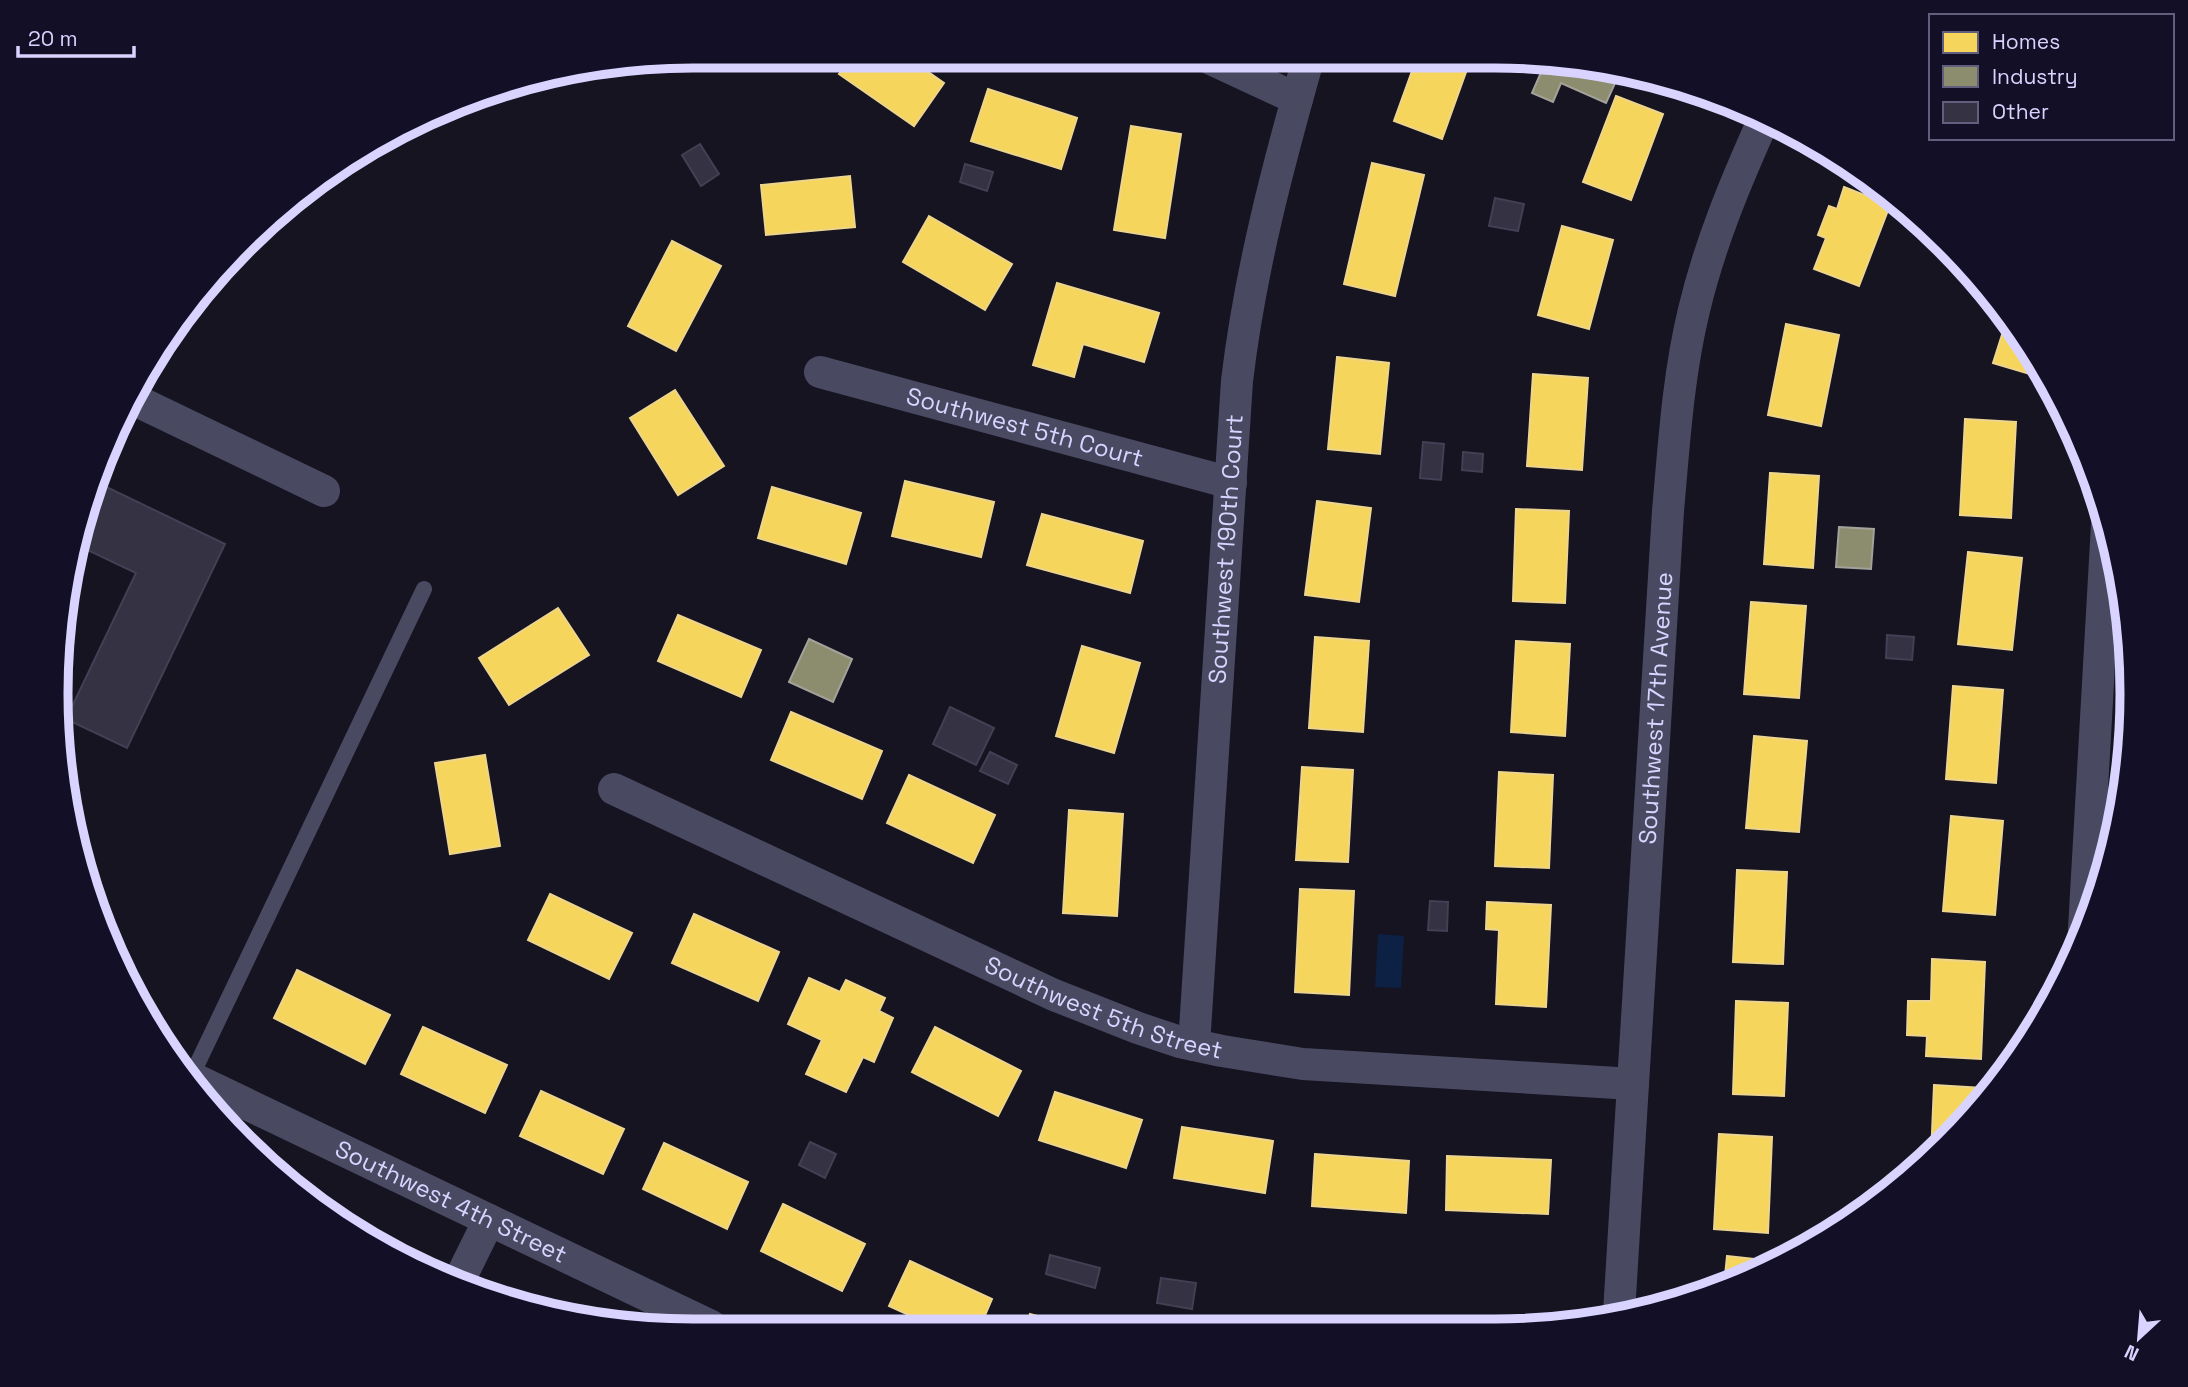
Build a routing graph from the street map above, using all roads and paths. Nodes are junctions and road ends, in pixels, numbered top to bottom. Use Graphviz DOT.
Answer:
graph roads {
  1 [pos="1230,68"];
  2 [pos="1306,68"];
  3 [pos="1297,99"];
  4 [pos="1760,128"];
  5 [pos="820,372"];
  6 [pos="140,403"];
  7 [pos="1231,483"];
  8 [pos="324,491"];
  9 [pos="2105,560"];
  10 [pos="424,589"];
  11 [pos="614,789"];
  12 [pos="2086,897"];
  13 [pos="1194,1045"];
  14 [pos="194,1070"];
  15 [pos="205,1084"];
  16 [pos="1633,1084"];
  17 [pos="489,1220"];
  18 [pos="462,1274"];
  19 [pos="1619,1306"];
  20 [pos="695,1319"];
  1 -- 3 [label="street"];
  2 -- 3 [label="street, Southwest 190th Court"];
  3 -- 7 [label="street, Southwest 190th Court"];
  4 -- 16 [label="street, Southwest 17th Avenue"];
  5 -- 7 [label="street, Southwest 5th Court"];
  6 -- 8 [label="street"];
  7 -- 13 [label="street, Southwest 190th Court"];
  9 -- 12 [label="street"];
  10 -- 14 [label="lane"];
  11 -- 13 [label="street, Southwest 5th Street"];
  13 -- 16 [label="street, Southwest 5th Street"];
  15 -- 17 [label="street, Southwest 4th Street"];
  16 -- 19 [label="street, Southwest 17th Avenue"];
  17 -- 18 [label="street"];
  17 -- 20 [label="street, Southwest 4th Street"];
}
